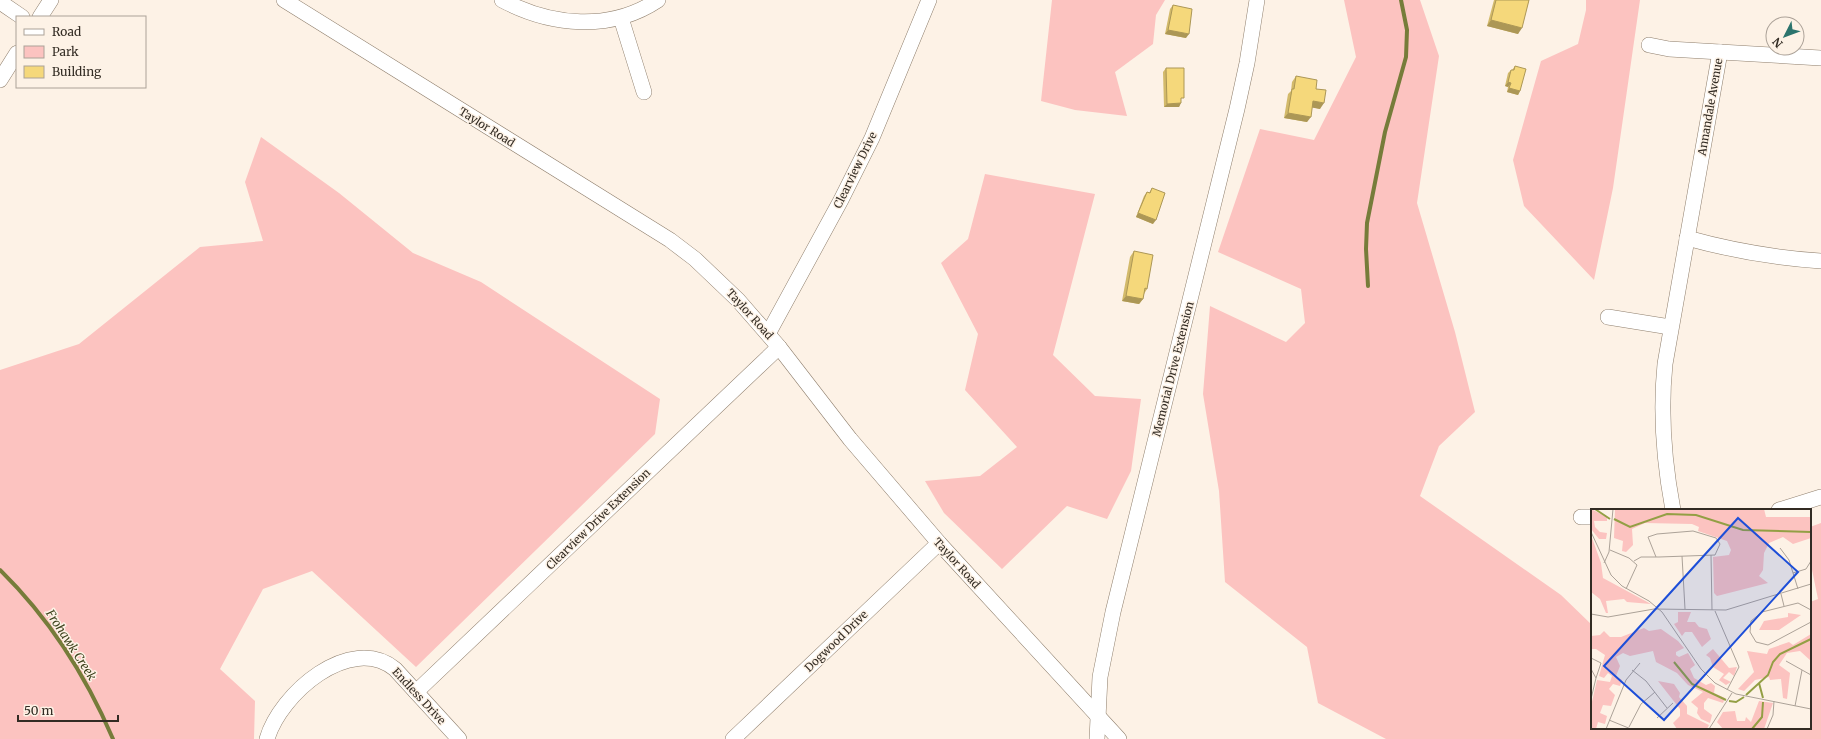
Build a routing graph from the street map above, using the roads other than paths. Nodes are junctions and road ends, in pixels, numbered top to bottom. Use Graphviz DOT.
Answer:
graph roads {
  1 [pos="51,0"];
  2 [pos="284,0"];
  3 [pos="502,0"];
  4 [pos="658,0"];
  5 [pos="929,0"];
  6 [pos="1257,0"];
  7 [pos="0,2"];
  8 [pos="21,16"];
  9 [pos="41,16"];
  10 [pos="621,18"];
  11 [pos="1649,45"];
  12 [pos="1720,52"];
  13 [pos="16,55"];
  14 [pos="1821,58"];
  15 [pos="0,80"];
  16 [pos="644,92"];
  17 [pos="1687,238"];
  18 [pos="1821,261"];
  19 [pos="1608,317"];
  20 [pos="1670,327"];
  21 [pos="768,334"];
  22 [pos="780,346"];
  23 [pos="1821,497"];
  24 [pos="1674,509"];
  25 [pos="1782,509"];
  26 [pos="939,543"];
  27 [pos="416,692"];
  28 [pos="1098,716"];
  29 [pos="268,739"];
  30 [pos="459,739"];
  31 [pos="733,739"];
  32 [pos="1097,739"];
  33 [pos="1119,739"];
  1 -- 9 [label="street"];
  2 -- 21 [label="street, Taylor Road"];
  3 -- 10 [label="street"];
  4 -- 10 [label="street"];
  5 -- 21 [label="street, Clearview Drive"];
  6 -- 28 [label="street, Memorial Drive Extension"];
  7 -- 8 [label="street"];
  10 -- 16 [label="street"];
  11 -- 12 [label="street"];
  12 -- 14 [label="street, Annandale Avenue"];
  12 -- 17 [label="street, Annandale Avenue"];
  13 -- 15 [label="street"];
  17 -- 18 [label="street"];
  17 -- 20 [label="street, Annandale Avenue"];
  19 -- 20 [label="street"];
  20 -- 24 [label="street, Annandale Avenue"];
  21 -- 22 [label="street, Taylor Road"];
  22 -- 26 [label="street, Taylor Road"];
  22 -- 27 [label="street, Clearview Drive Extension"];
  23 -- 25 [label="street"];
  26 -- 28 [label="street, Taylor Road"];
  26 -- 31 [label="street, Dogwood Drive"];
  27 -- 29 [label="street, Endless Drive"];
  27 -- 30 [label="street, Endless Drive"];
  28 -- 32 [label="street, Memorial Drive Extension"];
  28 -- 33 [label="street, Taylor Road"];
}
